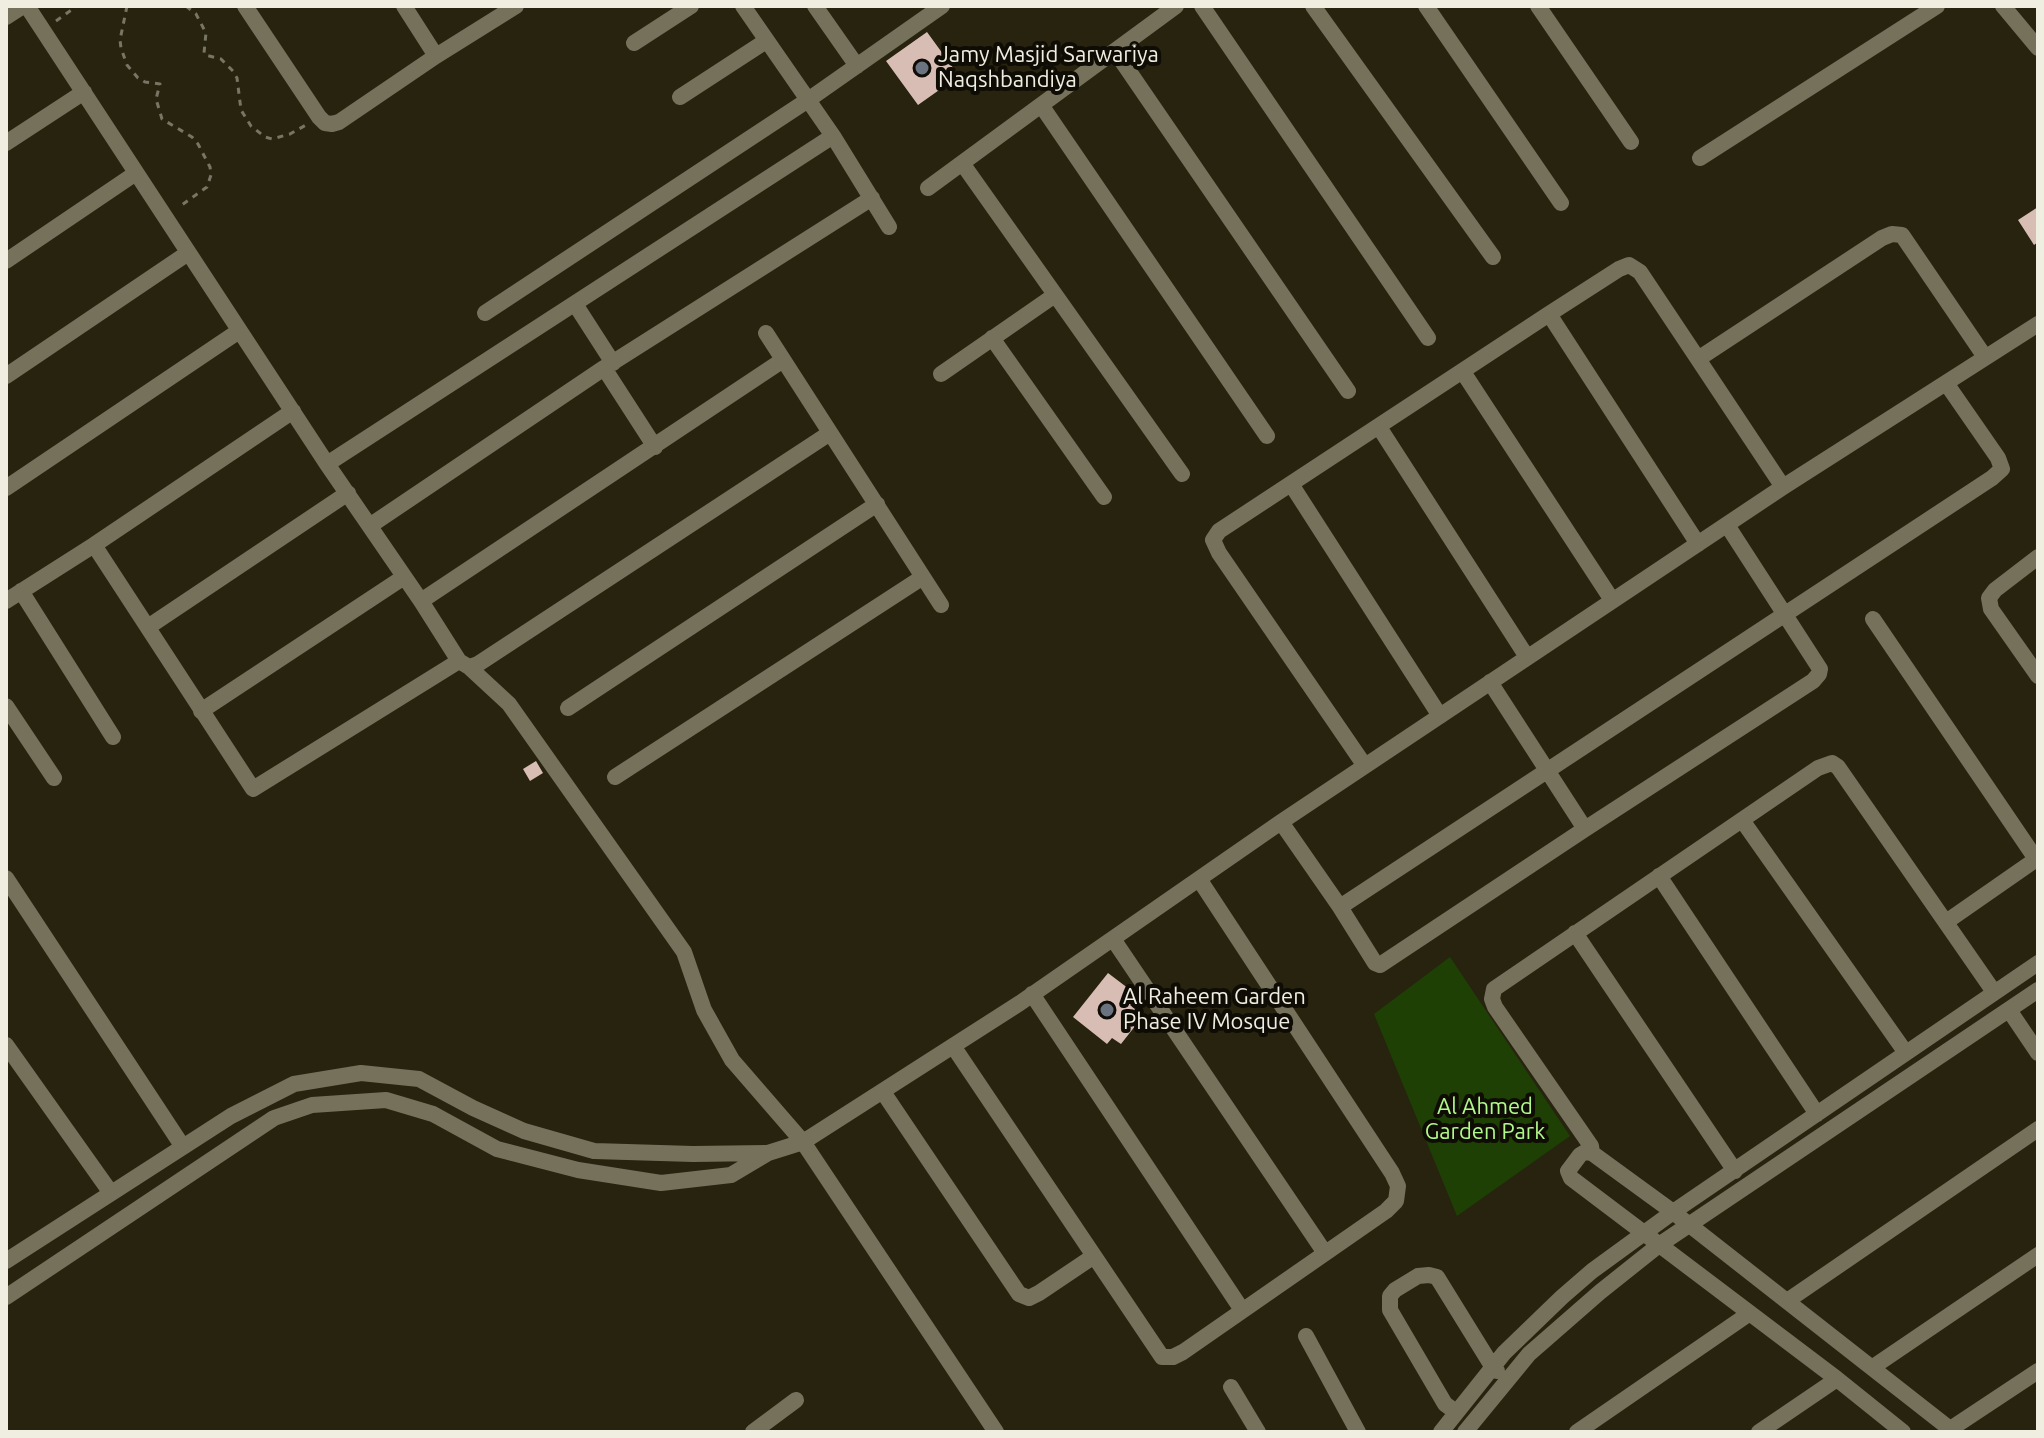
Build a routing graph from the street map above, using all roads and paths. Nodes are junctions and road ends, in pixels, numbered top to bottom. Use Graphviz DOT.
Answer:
graph roads {
  1 [pos="25,6"];
  2 [pos="77,6"];
  3 [pos="127,6"];
  4 [pos="186,6"];
  5 [pos="245,6"];
  6 [pos="404,6"];
  7 [pos="516,6"];
  8 [pos="691,6"];
  9 [pos="743,6"];
  10 [pos="815,6"];
  11 [pos="1176,6"];
  12 [pos="1202,6"];
  13 [pos="1313,6"];
  14 [pos="1426,6"];
  15 [pos="1538,6"];
  16 [pos="1937,6"];
  17 [pos="2003,6"];
  18 [pos="935,8"];
  19 [pos="6,17"];
  20 [pos="43,30"];
  21 [pos="766,41"];
  22 [pos="634,43"];
  23 [pos="2038,48"];
  24 [pos="1115,51"];
  25 [pos="436,56"];
  26 [pos="857,66"];
  27 [pos="84,92"];
  28 [pos="680,97"];
  29 [pos="808,100"];
  30 [pos="1041,105"];
  31 [pos="319,117"];
  32 [pos="833,136"];
  33 [pos="1631,142"];
  34 [pos="6,143"];
  35 [pos="1700,158"];
  36 [pos="962,163"];
  37 [pos="136,173"];
  38 [pos="928,188"];
  39 [pos="872,198"];
  40 [pos="1561,203"];
  41 [pos="165,217"];
  42 [pos="889,227"];
  43 [pos="188,253"];
  44 [pos="1493,257"];
  45 [pos="6,261"];
  46 [pos="1055,295"];
  47 [pos="575,304"];
  48 [pos="485,313"];
  49 [pos="1549,314"];
  50 [pos="2038,324"];
  51 [pos="239,331"];
  52 [pos="766,333"];
  53 [pos="992,338"];
  54 [pos="1428,338"];
  55 [pos="1985,357"];
  56 [pos="1698,359"];
  57 [pos="783,360"];
  58 [pos="609,365"];
  59 [pos="1463,372"];
  60 [pos="941,374"];
  61 [pos="6,376"];
  62 [pos="1946,383"];
  63 [pos="1348,391"];
  64 [pos="293,411"];
  65 [pos="1379,427"];
  66 [pos="830,433"];
  67 [pos="1267,436"];
  68 [pos="655,447"];
  69 [pos="327,464"];
  70 [pos="1182,474"];
  71 [pos="1291,484"];
  72 [pos="1783,487"];
  73 [pos="6,488"];
  74 [pos="348,493"];
  75 [pos="1104,497"];
  76 [pos="877,504"];
  77 [pos="371,525"];
  78 [pos="1727,525"];
  79 [pos="1698,544"];
  80 [pos="94,545"];
  81 [pos="2038,557"];
  82 [pos="404,577"];
  83 [pos="923,577"];
  84 [pos="21,591"];
  85 [pos="1612,600"];
  86 [pos="6,601"];
  87 [pos="421,601"];
  88 [pos="941,605"];
  89 [pos="1784,615"];
  90 [pos="1873,619"];
  91 [pos="148,627"];
  92 [pos="1527,657"];
  93 [pos="464,664"];
  94 [pos="2038,676"];
  95 [pos="1490,682"];
  96 [pos="6,706"];
  97 [pos="568,708"];
  98 [pos="201,711"];
  99 [pos="1440,716"];
  100 [pos="113,737"];
  101 [pos="1365,766"];
  102 [pos="1546,770"];
  103 [pos="615,777"];
  104 [pos="54,778"];
  105 [pos="1742,820"];
  106 [pos="1281,822"];
  107 [pos="1585,829"];
  108 [pos="2037,858"];
  109 [pos="1659,876"];
  110 [pos="6,878"];
  111 [pos="1199,879"];
  112 [pos="1340,907"];
  113 [pos="1946,922"];
  114 [pos="1575,933"];
  115 [pos="1113,939"];
  116 [pos="2038,963"];
  117 [pos="2038,990"];
  118 [pos="1994,992"];
  119 [pos="1032,994"];
  120 [pos="2014,1006"];
  121 [pos="1994,1019"];
  122 [pos="6,1045"];
  123 [pos="953,1046"];
  124 [pos="1906,1053"];
  125 [pos="2038,1053"];
  126 [pos="883,1092"];
  127 [pos="1817,1114"];
  128 [pos="231,1116"];
  129 [pos="2038,1129"];
  130 [pos="245,1138"];
  131 [pos="803,1142"];
  132 [pos="183,1147"];
  133 [pos="768,1153"];
  134 [pos="1592,1153"];
  135 [pos="1735,1171"];
  136 [pos="111,1193"];
  137 [pos="1673,1212"];
  138 [pos="1689,1224"];
  139 [pos="1645,1233"];
  140 [pos="1659,1245"];
  141 [pos="1325,1253"];
  142 [pos="2038,1255"];
  143 [pos="1094,1256"];
  144 [pos="6,1260"];
  145 [pos="6,1297"];
  146 [pos="1787,1301"];
  147 [pos="1242,1310"];
  148 [pos="1750,1313"];
  149 [pos="1306,1336"];
  150 [pos="1492,1366"];
  151 [pos="1873,1367"];
  152 [pos="2038,1371"];
  153 [pos="1507,1379"];
  154 [pos="1837,1379"];
  155 [pos="1231,1387"];
  156 [pos="796,1400"];
  157 [pos="1456,1412"];
  158 [pos="1948,1430"];
  159 [pos="753,1432"];
  160 [pos="996,1432"];
  161 [pos="1258,1432"];
  162 [pos="1358,1432"];
  163 [pos="1441,1432"];
  164 [pos="1465,1432"];
  165 [pos="1577,1432"];
  166 [pos="1759,1432"];
  167 [pos="1903,1432"];
  1 -- 19 [label="street"];
  1 -- 20 [label="street"];
  2 -- 20 [label="path"];
  3 -- 41 [label="path"];
  4 -- 31 [label="path"];
  5 -- 31 [label="street"];
  6 -- 25 [label="street"];
  7 -- 25 [label="street"];
  8 -- 22 [label="street"];
  9 -- 21 [label="street"];
  10 -- 26 [label="street"];
  11 -- 24 [label="street"];
  12 -- 54 [label="street"];
  13 -- 44 [label="street"];
  14 -- 40 [label="street"];
  15 -- 33 [label="street"];
  16 -- 35 [label="street"];
  17 -- 23 [label="street"];
  18 -- 26 [label="street"];
  20 -- 27 [label="street"];
  21 -- 28 [label="street"];
  21 -- 29 [label="street"];
  24 -- 30 [label="street"];
  24 -- 63 [label="street"];
  25 -- 31 [label="street"];
  26 -- 29 [label="street"];
  27 -- 34 [label="street"];
  27 -- 37 [label="street"];
  29 -- 32 [label="street"];
  29 -- 48 [label="street"];
  30 -- 36 [label="street"];
  30 -- 67 [label="street"];
  32 -- 39 [label="street"];
  32 -- 47 [label="street"];
  36 -- 38 [label="street"];
  36 -- 46 [label="street"];
  37 -- 41 [label="street"];
  37 -- 45 [label="street"];
  39 -- 42 [label="street"];
  39 -- 58 [label="street"];
  41 -- 43 [label="street"];
  43 -- 51 [label="street"];
  43 -- 61 [label="street"];
  46 -- 53 [label="street"];
  46 -- 70 [label="street"];
  47 -- 58 [label="street"];
  47 -- 69 [label="street"];
  49 -- 56 [label="street"];
  49 -- 59 [label="street"];
  49 -- 79 [label="street"];
  50 -- 55 [label="street"];
  51 -- 64 [label="street"];
  51 -- 73 [label="street"];
  52 -- 57 [label="street"];
  53 -- 60 [label="street"];
  53 -- 75 [label="street"];
  55 -- 56 [label="street"];
  55 -- 62 [label="street"];
  56 -- 72 [label="street"];
  57 -- 66 [label="street"];
  57 -- 68 [label="street"];
  58 -- 68 [label="street"];
  58 -- 77 [label="street"];
  59 -- 65 [label="street"];
  59 -- 85 [label="street"];
  62 -- 72 [label="street"];
  62 -- 89 [label="street"];
  64 -- 69 [label="street"];
  64 -- 80 [label="street"];
  65 -- 71 [label="street"];
  65 -- 92 [label="street"];
  66 -- 76 [label="street"];
  66 -- 93 [label="street"];
  68 -- 87 [label="street"];
  69 -- 74 [label="street"];
  71 -- 99 [label="street"];
  71 -- 101 [label="street"];
  72 -- 78 [label="street"];
  74 -- 77 [label="street"];
  74 -- 91 [label="street"];
  76 -- 83 [label="street"];
  76 -- 97 [label="street"];
  77 -- 82 [label="street"];
  78 -- 79 [label="street"];
  78 -- 89 [label="street"];
  79 -- 85 [label="street"];
  80 -- 84 [label="street"];
  80 -- 91 [label="street"];
  81 -- 94 [label="street"];
  82 -- 87 [label="street"];
  82 -- 98 [label="street"];
  83 -- 88 [label="street"];
  83 -- 103 [label="street"];
  84 -- 86 [label="street"];
  84 -- 100 [label="street"];
  85 -- 92 [label="street"];
  87 -- 93 [label="street"];
  89 -- 102 [label="street"];
  89 -- 107 [label="street"];
  90 -- 108 [label="street"];
  91 -- 98 [label="street"];
  92 -- 95 [label="street"];
  93 -- 98 [label="street"];
  93 -- 131 [label="street"];
  95 -- 99 [label="street"];
  95 -- 102 [label="street"];
  96 -- 104 [label="street"];
  99 -- 101 [label="street"];
  101 -- 106 [label="street"];
  102 -- 107 [label="street"];
  102 -- 112 [label="street"];
  105 -- 109 [label="street"];
  105 -- 113 [label="street"];
  105 -- 124 [label="street"];
  106 -- 111 [label="street"];
  106 -- 112 [label="street"];
  107 -- 112 [label="street"];
  108 -- 113 [label="street"];
  109 -- 114 [label="street"];
  109 -- 127 [label="street"];
  110 -- 132 [label="street"];
  111 -- 115 [label="street"];
  111 -- 141 [label="street"];
  113 -- 118 [label="street"];
  114 -- 134 [label="street"];
  114 -- 135 [label="street"];
  115 -- 119 [label="street"];
  115 -- 141 [label="street"];
  116 -- 118 [label="street"];
  117 -- 120 [label="street"];
  118 -- 120 [label="street"];
  118 -- 121 [label="street"];
  118 -- 124 [label="street"];
  119 -- 123 [label="street"];
  119 -- 147 [label="street"];
  120 -- 121 [label="street"];
  120 -- 125 [label="street"];
  121 -- 138 [label="street"];
  122 -- 136 [label="street"];
  123 -- 126 [label="street"];
  123 -- 143 [label="street"];
  124 -- 127 [label="street"];
  126 -- 131 [label="street"];
  126 -- 143 [label="street"];
  127 -- 135 [label="street"];
  128 -- 130 [label="street"];
  128 -- 132 [label="street"];
  128 -- 133 [label="street"];
  129 -- 146 [label="street"];
  130 -- 133 [label="street"];
  130 -- 145 [label="street"];
  131 -- 133 [label="street"];
  131 -- 160 [label="street"];
  132 -- 136 [label="street"];
  134 -- 137 [label="street"];
  134 -- 139 [label="street"];
  135 -- 137 [label="street"];
  136 -- 144 [label="street"];
  137 -- 138 [label="street"];
  137 -- 139 [label="street"];
  138 -- 140 [label="street"];
  138 -- 146 [label="street"];
  139 -- 140 [label="street"];
  139 -- 150 [label="street"];
  140 -- 148 [label="street"];
  140 -- 153 [label="street"];
  141 -- 147 [label="street"];
  142 -- 151 [label="street"];
  143 -- 147 [label="street"];
  146 -- 151 [label="street"];
  148 -- 154 [label="street"];
  148 -- 165 [label="street"];
  149 -- 162 [label="street"];
  150 -- 153 [label="street"];
  150 -- 157 [label="street"];
  150 -- 157 [label="street"];
  151 -- 158 [label="street"];
  152 -- 158 [label="street"];
  153 -- 164 [label="street"];
  154 -- 166 [label="street"];
  154 -- 167 [label="street"];
  155 -- 161 [label="street"];
  156 -- 159 [label="street"];
  157 -- 163 [label="street"];
}
